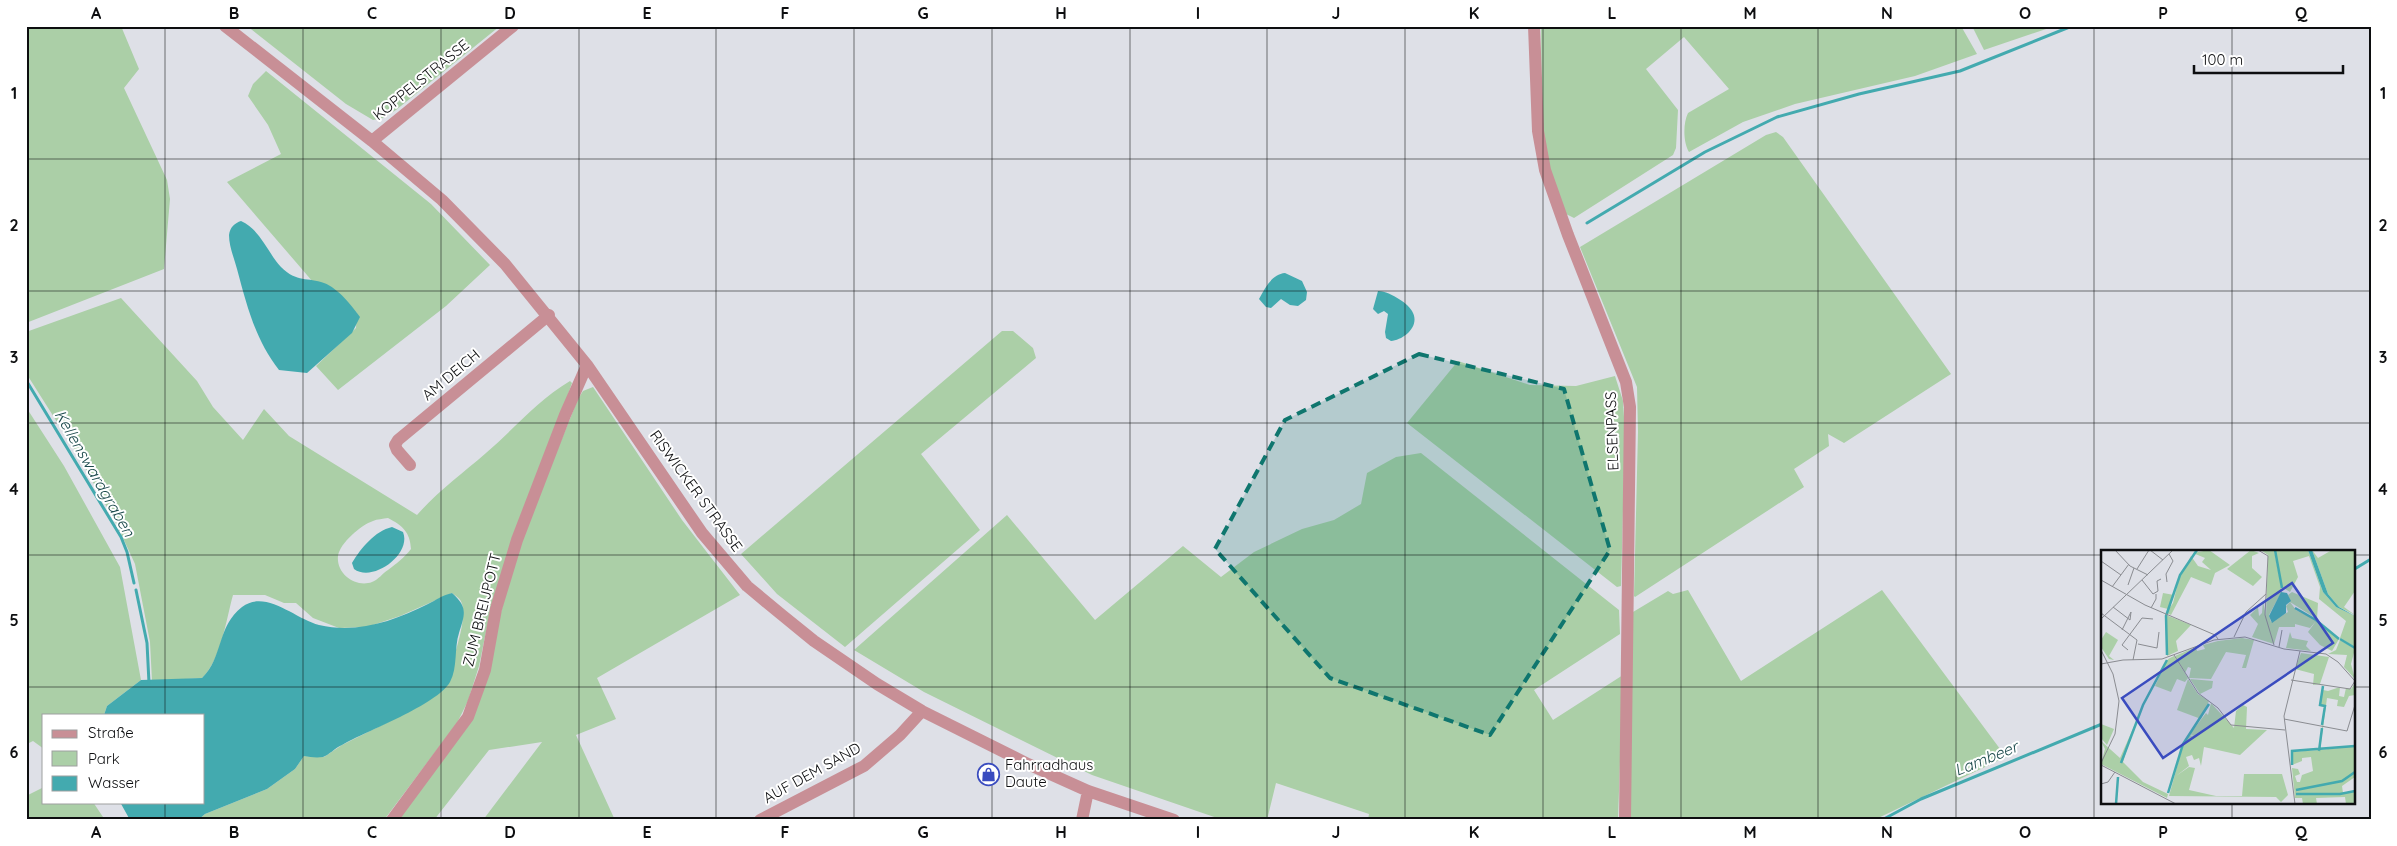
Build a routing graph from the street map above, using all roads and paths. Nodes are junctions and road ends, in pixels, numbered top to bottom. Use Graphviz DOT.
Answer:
graph roads {
  1 [pos="226,26"];
  2 [pos="513,26"];
  3 [pos="1534,26"];
  4 [pos="372,141"];
  5 [pos="549,315"];
  6 [pos="586,364"];
  7 [pos="410,465"];
  8 [pos="922,711"];
  9 [pos="1088,791"];
  10 [pos="392,820"];
  11 [pos="760,820"];
  12 [pos="1082,820"];
  13 [pos="1174,820"];
  14 [pos="1624,820"];
  1 -- 4 [label="street, RISWICKER STRASSE"];
  2 -- 4 [label="street, KOPPELSTRASSE"];
  3 -- 14 [label="street, ELSENPASS"];
  4 -- 5 [label="street, RISWICKER STRASSE"];
  5 -- 6 [label="street, RISWICKER STRASSE"];
  5 -- 7 [label="street, AM DEICH"];
  6 -- 8 [label="street, RISWICKER STRASSE"];
  6 -- 10 [label="street, ZUM BREIJPOTT"];
  8 -- 9 [label="street, RISWICKER STRASSE"];
  8 -- 11 [label="street, AUF DEM SAND"];
  9 -- 12 [label="street"];
  9 -- 13 [label="street, RISWICKER STRASSE"];
}
